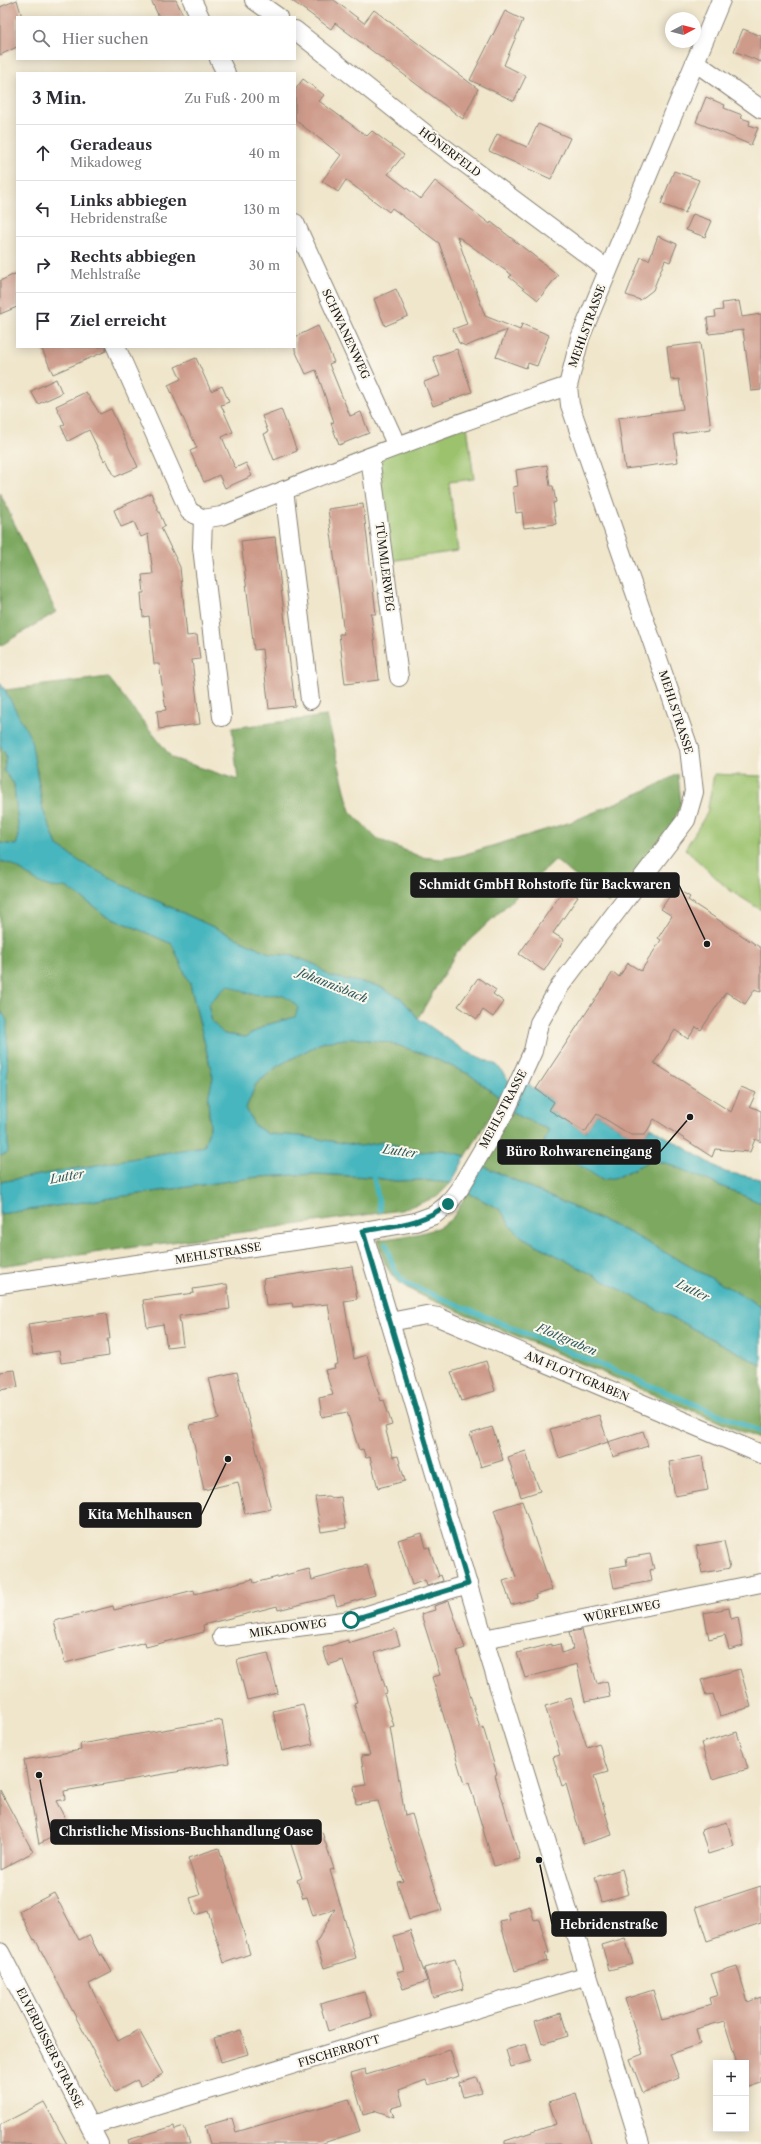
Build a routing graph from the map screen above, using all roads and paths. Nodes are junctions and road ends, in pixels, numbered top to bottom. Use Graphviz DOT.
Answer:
graph roads {
  1 [pos="192,0"];
  2 [pos="254,0"];
  3 [pos="722,0"];
  4 [pos="200,16"];
  5 [pos="277,16"];
  6 [pos="296,31"];
  7 [pos="220,60"];
  8 [pos="695,62"];
  9 [pos="226,72"];
  10 [pos="761,109"];
  11 [pos="296,225"];
  12 [pos="608,270"];
  13 [pos="116,348"];
  14 [pos="568,386"];
  15 [pos="397,446"];
  16 [pos="370,457"];
  17 [pos="284,490"];
  18 [pos="203,519"];
  19 [pos="399,677"];
  20 [pos="310,700"];
  21 [pos="222,717"];
  22 [pos="363,1231"];
  23 [pos="0,1284"];
  24 [pos="390,1322"];
  25 [pos="761,1454"];
  26 [pos="761,1583"];
  27 [pos="468,1584"];
  28 [pos="222,1637"];
  29 [pos="484,1639"];
  30 [pos="0,1952"];
  31 [pos="588,1975"];
  32 [pos="90,2126"];
  33 [pos="99,2144"];
  34 [pos="640,2144"];
  1 -- 4 [label="street"];
  2 -- 5 [label="street"];
  3 -- 8 [label="street, MEHLSTRASSE"];
  6 -- 12 [label="street, HÖNERFELD"];
  7 -- 9 [label="street"];
  8 -- 10 [label="street"];
  8 -- 12 [label="street, MEHLSTRASSE"];
  11 -- 15 [label="street, SCHWANENWEG"];
  12 -- 14 [label="street, MEHLSTRASSE"];
  13 -- 18 [label="street"];
  14 -- 15 [label="street"];
  14 -- 22 [label="street, MEHLSTRASSE"];
  15 -- 16 [label="street"];
  16 -- 17 [label="street"];
  16 -- 19 [label="street, TÜMMLERWEG"];
  17 -- 18 [label="street"];
  17 -- 20 [label="street"];
  18 -- 21 [label="street"];
  22 -- 23 [label="street, MEHLSTRASSE"];
  22 -- 24 [label="street"];
  24 -- 25 [label="street, AM FLOTTGRABEN"];
  24 -- 27 [label="street"];
  26 -- 29 [label="street, WÜRFELWEG"];
  27 -- 28 [label="street, MIKADOWEG"];
  27 -- 29 [label="street"];
  29 -- 31 [label="street"];
  30 -- 32 [label="street, ELVERDISSER STRASSE"];
  31 -- 32 [label="street, FISCHERROTT"];
  31 -- 34 [label="street"];
  32 -- 33 [label="street, ELVERDISSER STRASSE"];
}
